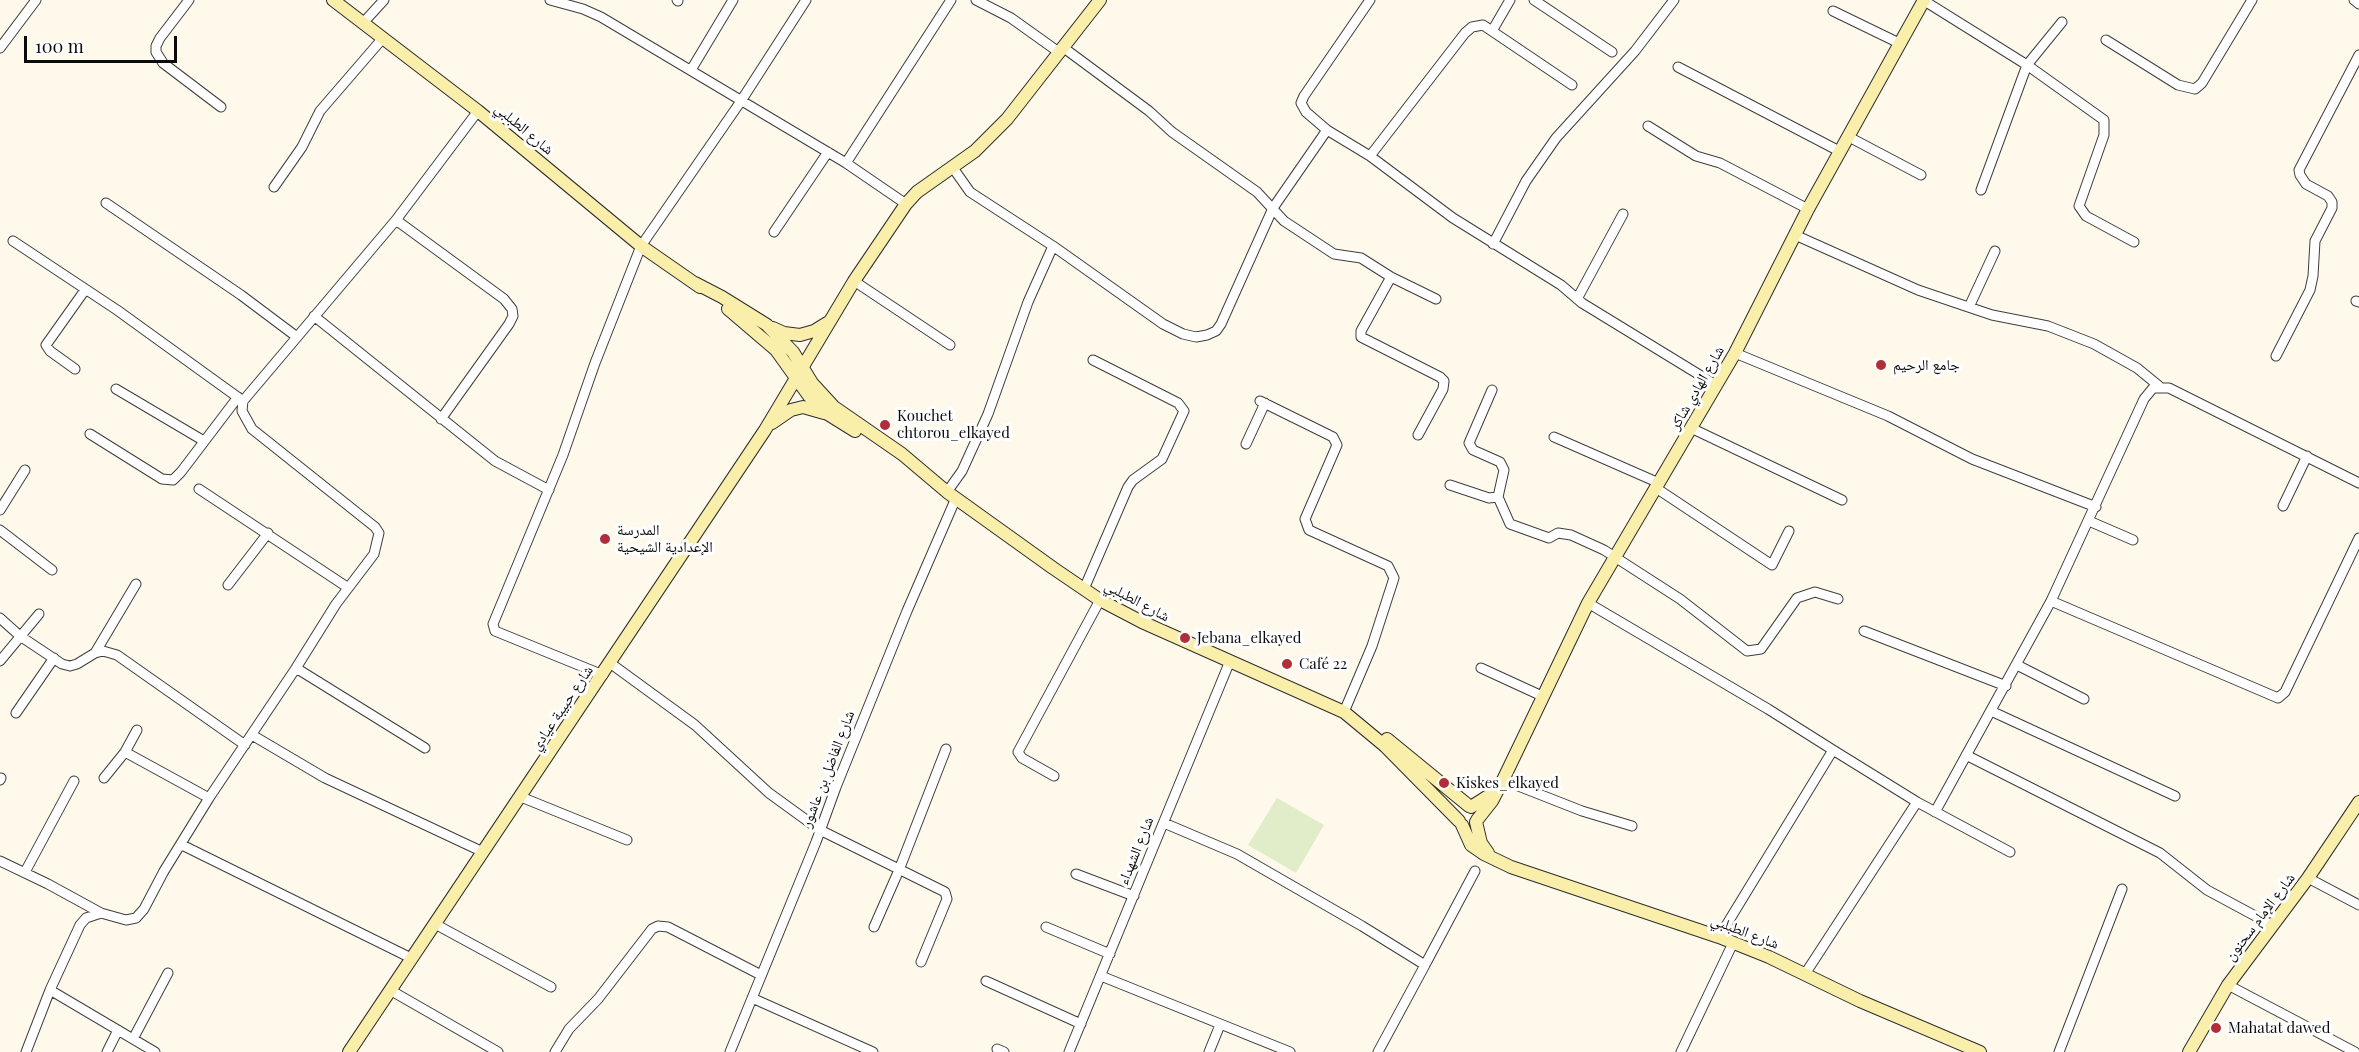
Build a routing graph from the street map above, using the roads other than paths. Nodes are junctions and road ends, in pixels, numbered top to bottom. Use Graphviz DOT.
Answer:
graph roads {
  1 [pos="36,0"];
  2 [pos="189,0"];
  3 [pos="333,0"];
  4 [pos="384,0"];
  5 [pos="550,0"];
  6 [pos="733,0"];
  7 [pos="806,0"];
  8 [pos="951,0"];
  9 [pos="976,0"];
  10 [pos="1100,0"];
  11 [pos="1370,0"];
  12 [pos="1510,0"];
  13 [pos="1534,0"];
  14 [pos="1674,0"];
  15 [pos="1924,0"];
  16 [pos="2252,0"];
  17 [pos="2354,0"];
  18 [pos="2359,4"];
  19 [pos="1833,11"];
  20 [pos="2062,22"];
  21 [pos="363,23"];
  22 [pos="1492,31"];
  23 [pos="383,38"];
  24 [pos="2106,40"];
  25 [pos="1901,44"];
  26 [pos="0,48"];
  27 [pos="1062,51"];
  28 [pos="1612,52"];
  29 [pos="2359,55"];
  30 [pos="2027,65"];
  31 [pos="1678,67"];
  32 [pos="691,70"];
  33 [pos="1572,86"];
  34 [pos="741,101"];
  35 [pos="221,107"];
  36 [pos="478,111"];
  37 [pos="1648,126"];
  38 [pos="1327,130"];
  39 [pos="1849,137"];
  40 [pos="828,152"];
  41 [pos="1841,152"];
  42 [pos="1370,156"];
  43 [pos="846,162"];
  44 [pos="952,168"];
  45 [pos="1921,175"];
  46 [pos="274,187"];
  47 [pos="1981,190"];
  48 [pos="106,203"];
  49 [pos="906,204"];
  50 [pos="1273,208"];
  51 [pos="1808,209"];
  52 [pos="1623,214"];
  53 [pos="396,220"];
  54 [pos="774,232"];
  55 [pos="1795,235"];
  56 [pos="13,241"];
  57 [pos="2134,242"];
  58 [pos="1493,244"];
  59 [pos="641,246"];
  60 [pos="1053,246"];
  61 [pos="1995,251"];
  62 [pos="1391,277"];
  63 [pos="854,282"];
  64 [pos="695,283"];
  65 [pos="85,290"];
  66 [pos="1436,299"];
  67 [pos="1577,299"];
  68 [pos="1969,307"];
  69 [pos="834,315"];
  70 [pos="314,316"];
  71 [pos="767,325"];
  72 [pos="297,336"];
  73 [pos="950,345"];
  74 [pos="1735,353"];
  75 [pos="2276,356"];
  76 [pos="1093,360"];
  77 [pos="75,369"];
  78 [pos="799,373"];
  79 [pos="1716,385"];
  80 [pos="2159,386"];
  81 [pos="116,389"];
  82 [pos="1492,390"];
  83 [pos="240,399"];
  84 [pos="831,417"];
  85 [pos="441,419"];
  86 [pos="1691,428"];
  87 [pos="765,430"];
  88 [pos="90,434"];
  89 [pos="1418,435"];
  90 [pos="1554,437"];
  91 [pos="204,441"];
  92 [pos="1246,444"];
  93 [pos="2307,456"];
  94 [pos="25,470"];
  95 [pos="929,477"];
  96 [pos="2359,483"];
  97 [pos="1450,484"];
  98 [pos="1658,486"];
  99 [pos="199,489"];
  100 [pos="549,490"];
  101 [pos="952,495"];
  102 [pos="1498,497"];
  103 [pos="1842,500"];
  104 [pos="2283,506"];
  105 [pos="2096,507"];
  106 [pos="0,510"];
  107 [pos="2089,521"];
  108 [pos="0,530"];
  109 [pos="1789,531"];
  110 [pos="268,533"];
  111 [pos="2359,538"];
  112 [pos="2133,540"];
  113 [pos="1616,558"];
  114 [pos="52,570"];
  115 [pos="136,584"];
  116 [pos="228,585"];
  117 [pos="347,587"];
  118 [pos="1084,589"];
  119 [pos="1838,599"];
  120 [pos="1100,600"];
  121 [pos="2051,601"];
  122 [pos="1588,603"];
  123 [pos="39,614"];
  124 [pos="0,618"];
  125 [pos="1864,631"];
  126 [pos="20,636"];
  127 [pos="95,653"];
  128 [pos="54,658"];
  129 [pos="0,661"];
  130 [pos="1230,661"];
  131 [pos="610,663"];
  132 [pos="2017,665"];
  133 [pos="296,668"];
  134 [pos="1481,668"];
  135 [pos="603,675"];
  136 [pos="2006,686"];
  137 [pos="1542,696"];
  138 [pos="2084,699"];
  139 [pos="1991,711"];
  140 [pos="16,713"];
  141 [pos="1347,715"];
  142 [pos="137,730"];
  143 [pos="252,735"];
  144 [pos="245,745"];
  145 [pos="425,748"];
  146 [pos="946,749"];
  147 [pos="1833,750"];
  148 [pos="125,752"];
  149 [pos="1966,755"];
  150 [pos="1054,776"];
  151 [pos="104,778"];
  152 [pos="74,781"];
  153 [pos="1500,785"];
  154 [pos="2175,796"];
  155 [pos="521,797"];
  156 [pos="209,798"];
  157 [pos="1917,802"];
  158 [pos="2359,802"];
  159 [pos="1470,807"];
  160 [pos="1935,812"];
  161 [pos="1477,821"];
  162 [pos="1164,823"];
  163 [pos="1460,823"];
  164 [pos="1632,826"];
  165 [pos="820,830"];
  166 [pos="627,840"];
  167 [pos="182,844"];
  168 [pos="483,852"];
  169 [pos="2010,852"];
  170 [pos="1492,859"];
  171 [pos="0,861"];
  172 [pos="899,870"];
  173 [pos="1475,870"];
  174 [pos="25,872"];
  175 [pos="1076,874"];
  176 [pos="2308,878"];
  177 [pos="2122,889"];
  178 [pos="1134,896"];
  179 [pos="2359,905"];
  180 [pos="101,913"];
  181 [pos="435,924"];
  182 [pos="2272,925"];
  183 [pos="874,927"];
  184 [pos="1046,927"];
  185 [pos="1719,937"];
  186 [pos="1733,943"];
  187 [pos="1110,954"];
  188 [pos="411,958"];
  189 [pos="921,962"];
  190 [pos="1425,965"];
  191 [pos="168,974"];
  192 [pos="1805,974"];
  193 [pos="761,975"];
  194 [pos="1101,976"];
  195 [pos="986,981"];
  196 [pos="2228,985"];
  197 [pos="551,987"];
  198 [pos="50,990"];
  199 [pos="390,990"];
  200 [pos="752,998"];
  201 [pos="1081,1024"];
  202 [pos="1220,1025"];
  203 [pos="118,1030"];
  204 [pos="133,1039"];
  205 [pos="26,1052"];
  206 [pos="107,1052"];
  207 [pos="155,1052"];
  208 [pos="349,1052"];
  209 [pos="498,1052"];
  210 [pos="555,1052"];
  211 [pos="730,1052"];
  212 [pos="873,1052"];
  213 [pos="1069,1052"];
  214 [pos="1209,1052"];
  215 [pos="1290,1052"];
  216 [pos="1378,1052"];
  217 [pos="1681,1052"];
  218 [pos="1980,1052"];
  219 [pos="2059,1052"];
  220 [pos="2189,1052"];
  221 [pos="2355,1052"];
  1 -- 26 [label="street"];
  2 -- 35 [label="street"];
  3 -- 21 [label="street, شارع الطبلبي"];
  4 -- 21 [label="street"];
  5 -- 32 [label="street"];
  6 -- 32 [label="street"];
  7 -- 34 [label="street"];
  8 -- 43 [label="street"];
  9 -- 27 [label="street"];
  10 -- 27 [label="street, شارع حبيبة عيادي"];
  11 -- 38 [label="street"];
  12 -- 22 [label="street"];
  13 -- 28 [label="street"];
  14 -- 58 [label="street"];
  15 -- 25 [label="street, شارع الهادي شاكر"];
  15 -- 30 [label="street"];
  16 -- 24 [label="street"];
  17 -- 18 [label="street"];
  19 -- 25 [label="street"];
  20 -- 30 [label="street"];
  21 -- 23 [label="street, شارع الطبلبي"];
  22 -- 33 [label="street"];
  22 -- 42 [label="street"];
  23 -- 36 [label="street, شارع الطبلبي"];
  23 -- 46 [label="street"];
  25 -- 39 [label="street, شارع الهادي شاكر"];
  27 -- 44 [label="street, شارع حبيبة عيادي"];
  27 -- 50 [label="street"];
  29 -- 75 [label="street"];
  30 -- 47 [label="street"];
  30 -- 57 [label="street"];
  31 -- 41 [label="street"];
  32 -- 34 [label="street"];
  34 -- 40 [label="street"];
  34 -- 59 [label="street"];
  36 -- 53 [label="street"];
  36 -- 59 [label="street, شارع الطبلبي"];
  37 -- 51 [label="street"];
  38 -- 42 [label="street"];
  38 -- 50 [label="street"];
  39 -- 41 [label="street, شارع الهادي شاكر"];
  39 -- 45 [label="street"];
  40 -- 43 [label="street"];
  40 -- 54 [label="street"];
  41 -- 51 [label="street, شارع الهادي شاكر"];
  42 -- 58 [label="street"];
  43 -- 49 [label="street"];
  44 -- 49 [label="street, شارع حبيبة عيادي"];
  44 -- 60 [label="street"];
  48 -- 72 [label="street"];
  49 -- 63 [label="street, شارع حبيبة عيادي"];
  50 -- 60 [label="street"];
  50 -- 62 [label="street"];
  51 -- 55 [label="street, شارع الهادي شاكر"];
  52 -- 67 [label="street"];
  53 -- 70 [label="street"];
  53 -- 85 [label="street"];
  55 -- 68 [label="street"];
  55 -- 74 [label="street, شارع الهادي شاكر"];
  56 -- 65 [label="street"];
  58 -- 67 [label="street"];
  59 -- 64 [label="street, شارع الطبلبي"];
  59 -- 100 [label="street"];
  60 -- 101 [label="street, شارع الفاضل بن عاشور"];
  61 -- 68 [label="street"];
  62 -- 66 [label="street"];
  62 -- 89 [label="street"];
  63 -- 69 [label="street, شارع حبيبة عيادي"];
  63 -- 73 [label="street"];
  64 -- 71 [label="street, شارع الطبلبي"];
  64 -- 78 [label="street, شارع الطبلبي"];
  65 -- 77 [label="street"];
  65 -- 83 [label="street"];
  67 -- 79 [label="street"];
  68 -- 80 [label="street"];
  69 -- 71 [label="street"];
  69 -- 78 [label="street, شارع حبيبة عيادي"];
  70 -- 72 [label="street"];
  70 -- 85 [label="street"];
  71 -- 78 [label="street, شارع الطبلبي"];
  72 -- 83 [label="street"];
  74 -- 79 [label="street, شارع الهادي شاكر"];
  74 -- 105 [label="street"];
  76 -- 118 [label="street"];
  78 -- 84 [label="street, شارع الطبلبي"];
  78 -- 87 [label="street, شارع حبيبة عيادي"];
  78 -- 95 [label="street, شارع الطبلبي"];
  79 -- 86 [label="street, شارع الهادي شاكر"];
  80 -- 93 [label="street"];
  80 -- 105 [label="street"];
  81 -- 91 [label="street"];
  82 -- 102 [label="street"];
  83 -- 91 [label="street"];
  83 -- 117 [label="street"];
  84 -- 87 [label="street"];
  84 -- 95 [label="street, شارع الطبلبي"];
  85 -- 100 [label="street"];
  86 -- 98 [label="street, شارع الهادي شاكر"];
  86 -- 103 [label="street"];
  87 -- 131 [label="street, شارع حبيبة عيادي"];
  88 -- 91 [label="street"];
  90 -- 98 [label="street"];
  92 -- 141 [label="street"];
  93 -- 96 [label="street"];
  93 -- 104 [label="street"];
  94 -- 106 [label="street"];
  95 -- 101 [label="street, شارع الطبلبي"];
  97 -- 102 [label="street"];
  98 -- 109 [label="street"];
  98 -- 113 [label="street, شارع الهادي شاكر"];
  99 -- 110 [label="street"];
  100 -- 135 [label="street"];
  101 -- 118 [label="street, شارع الطبلبي"];
  101 -- 165 [label="street, شارع الفاضل بن عاشور"];
  102 -- 113 [label="street"];
  105 -- 107 [label="street"];
  107 -- 112 [label="street"];
  107 -- 121 [label="street"];
  108 -- 114 [label="street"];
  110 -- 116 [label="street"];
  110 -- 117 [label="street"];
  111 -- 121 [label="street"];
  113 -- 119 [label="street"];
  113 -- 122 [label="street, شارع الهادي شاكر"];
  115 -- 127 [label="street"];
  117 -- 133 [label="street"];
  118 -- 120 [label="street, شارع الطبلبي"];
  120 -- 130 [label="street, شارع الطبلبي"];
  120 -- 150 [label="street"];
  121 -- 132 [label="street"];
  122 -- 137 [label="street, شارع الهادي شاكر"];
  122 -- 147 [label="street"];
  123 -- 126 [label="street"];
  124 -- 126 [label="street"];
  125 -- 136 [label="street"];
  126 -- 128 [label="street"];
  126 -- 129 [label="street"];
  127 -- 128 [label="street"];
  127 -- 144 [label="street"];
  128 -- 140 [label="street"];
  130 -- 141 [label="street, شارع الطبلبي"];
  130 -- 162 [label="street, شارع الشهداء"];
  131 -- 135 [label="street, شارع حبيبة عيادي"];
  131 -- 165 [label="street"];
  132 -- 136 [label="street"];
  132 -- 138 [label="street"];
  133 -- 143 [label="street"];
  133 -- 145 [label="street"];
  134 -- 137 [label="street"];
  135 -- 155 [label="street, شارع حبيبة عيادي"];
  136 -- 139 [label="street"];
  137 -- 153 [label="street, شارع الهادي شاكر"];
  139 -- 149 [label="street"];
  139 -- 154 [label="street"];
  141 -- 159 [label="street, شارع الطبلبي"];
  141 -- 163 [label="street, شارع الطبلبي"];
  142 -- 148 [label="street"];
  143 -- 144 [label="street"];
  143 -- 168 [label="street"];
  144 -- 156 [label="street"];
  146 -- 172 [label="street"];
  147 -- 157 [label="street"];
  147 -- 185 [label="street"];
  148 -- 151 [label="street"];
  148 -- 156 [label="street"];
  149 -- 160 [label="street"];
  149 -- 182 [label="street"];
  152 -- 174 [label="street"];
  153 -- 159 [label="street"];
  153 -- 161 [label="street, شارع الهادي شاكر"];
  153 -- 164 [label="street"];
  155 -- 166 [label="street"];
  155 -- 168 [label="street, شارع حبيبة عيادي"];
  156 -- 167 [label="street"];
  157 -- 160 [label="street"];
  157 -- 192 [label="street"];
  158 -- 176 [label="street, شارع الإمام سحنون"];
  159 -- 161 [label="street"];
  159 -- 163 [label="street"];
  160 -- 169 [label="street"];
  161 -- 163 [label="street"];
  161 -- 170 [label="street"];
  162 -- 178 [label="street, شارع الشهداء"];
  162 -- 190 [label="street"];
  163 -- 170 [label="street, شارع الطبلبي"];
  165 -- 172 [label="street"];
  165 -- 193 [label="street, شارع الفاضل بن عاشور"];
  167 -- 180 [label="street"];
  167 -- 188 [label="street"];
  168 -- 181 [label="street, شارع حبيبة عيادي"];
  170 -- 185 [label="street, شارع الطبلبي"];
  171 -- 174 [label="street"];
  172 -- 183 [label="street"];
  172 -- 189 [label="street"];
  173 -- 190 [label="street"];
  174 -- 180 [label="street"];
  175 -- 178 [label="street"];
  176 -- 179 [label="street"];
  176 -- 182 [label="street, شارع الإمام سحنون"];
  177 -- 219 [label="street"];
  178 -- 187 [label="street, شارع الشهداء"];
  180 -- 198 [label="street"];
  181 -- 188 [label="street, شارع حبيبة عيادي"];
  181 -- 197 [label="street"];
  182 -- 196 [label="street, شارع الإمام سحنون"];
  184 -- 187 [label="street"];
  185 -- 186 [label="street, شارع الطبلبي"];
  186 -- 192 [label="street, شارع الطبلبي"];
  186 -- 217 [label="street"];
  187 -- 194 [label="street, شارع الشهداء"];
  188 -- 199 [label="street, شارع حبيبة عيادي"];
  190 -- 216 [label="street"];
  191 -- 204 [label="street"];
  192 -- 218 [label="street, شارع الطبلبي"];
  193 -- 200 [label="street, شارع الفاضل بن عاشور"];
  193 -- 210 [label="street"];
  194 -- 201 [label="street, شارع الشهداء"];
  194 -- 202 [label="street"];
  195 -- 201 [label="street"];
  196 -- 220 [label="street, شارع الإمام سحنون"];
  196 -- 221 [label="street"];
  198 -- 203 [label="street"];
  198 -- 205 [label="street"];
  199 -- 208 [label="street, شارع حبيبة عيادي"];
  199 -- 209 [label="street"];
  200 -- 211 [label="street, شارع الفاضل بن عاشور"];
  200 -- 212 [label="street"];
  201 -- 213 [label="street, شارع الشهداء"];
  202 -- 214 [label="street"];
  202 -- 215 [label="street"];
  203 -- 204 [label="street"];
  203 -- 206 [label="street"];
  204 -- 207 [label="street"];
}
